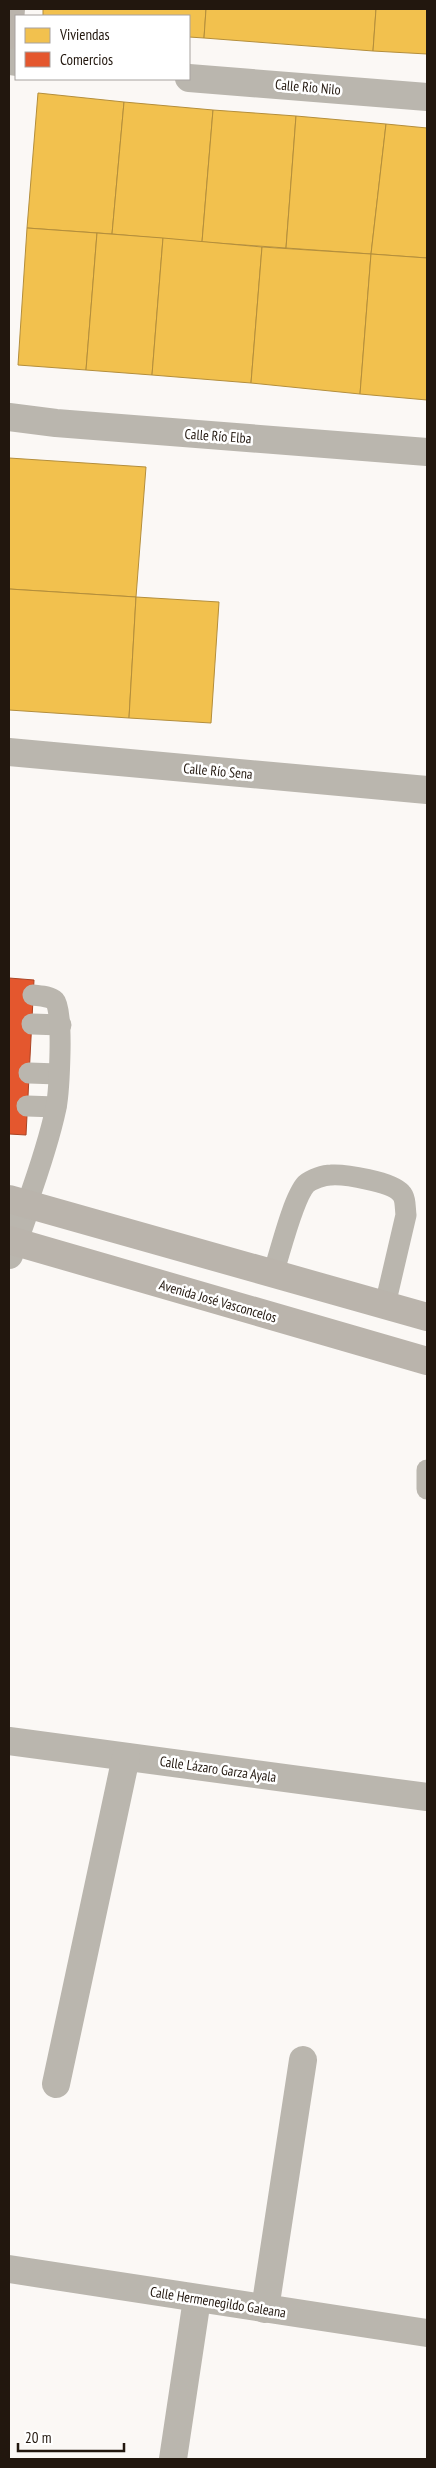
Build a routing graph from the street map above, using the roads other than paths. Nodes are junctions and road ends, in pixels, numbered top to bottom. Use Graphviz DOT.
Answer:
graph roads {
  1 [pos="11,9"];
  2 [pos="9,35"];
  3 [pos="190,78"];
  4 [pos="427,97"];
  5 [pos="9,417"];
  6 [pos="427,452"];
  7 [pos="9,752"];
  8 [pos="427,790"];
  9 [pos="34,995"];
  10 [pos="32,1024"];
  11 [pos="61,1025"];
  12 [pos="29,1073"];
  13 [pos="58,1074"];
  14 [pos="27,1106"];
  15 [pos="56,1107"];
  16 [pos="18,1202"];
  17 [pos="10,1245"];
  18 [pos="273,1274"];
  19 [pos="385,1305"];
  20 [pos="427,1317"];
  21 [pos="427,1362"];
  22 [pos="427,1470"];
  23 [pos="427,1489"];
  24 [pos="9,1741"];
  25 [pos="126,1757"];
  26 [pos="427,1797"];
  27 [pos="303,2060"];
  28 [pos="56,2084"];
  29 [pos="9,2269"];
  30 [pos="197,2299"];
  31 [pos="265,2309"];
  32 [pos="427,2333"];
  33 [pos="173,2459"];
  1 -- 2 [label="main road"];
  3 -- 4 [label="street, Calle Rio Nilo"];
  5 -- 6 [label="street, Calle Río Elba"];
  7 -- 8 [label="street, Calle Río Sena"];
  9 -- 11 [label="lane"];
  10 -- 11 [label="lane"];
  11 -- 13 [label="lane"];
  12 -- 13 [label="lane"];
  13 -- 15 [label="lane"];
  14 -- 15 [label="lane"];
  15 -- 16 [label="lane"];
  16 -- 17 [label="street"];
  16 -- 18 [label="main road"];
  17 -- 21 [label="main road, Avenida José Vasconcelos"];
  18 -- 19 [label="main road"];
  18 -- 19 [label="lane"];
  19 -- 20 [label="main road"];
  22 -- 23 [label="lane"];
  24 -- 25 [label="street, Calle Lázaro Garza Ayala"];
  25 -- 26 [label="street, Calle Lázaro Garza Ayala"];
  25 -- 28 [label="street"];
  27 -- 31 [label="street"];
  29 -- 30 [label="street, Calle Hermenegildo Galeana"];
  30 -- 31 [label="street, Calle Hermenegildo Galeana"];
  30 -- 33 [label="street"];
  31 -- 32 [label="street, Calle Hermenegildo Galeana"];
}
